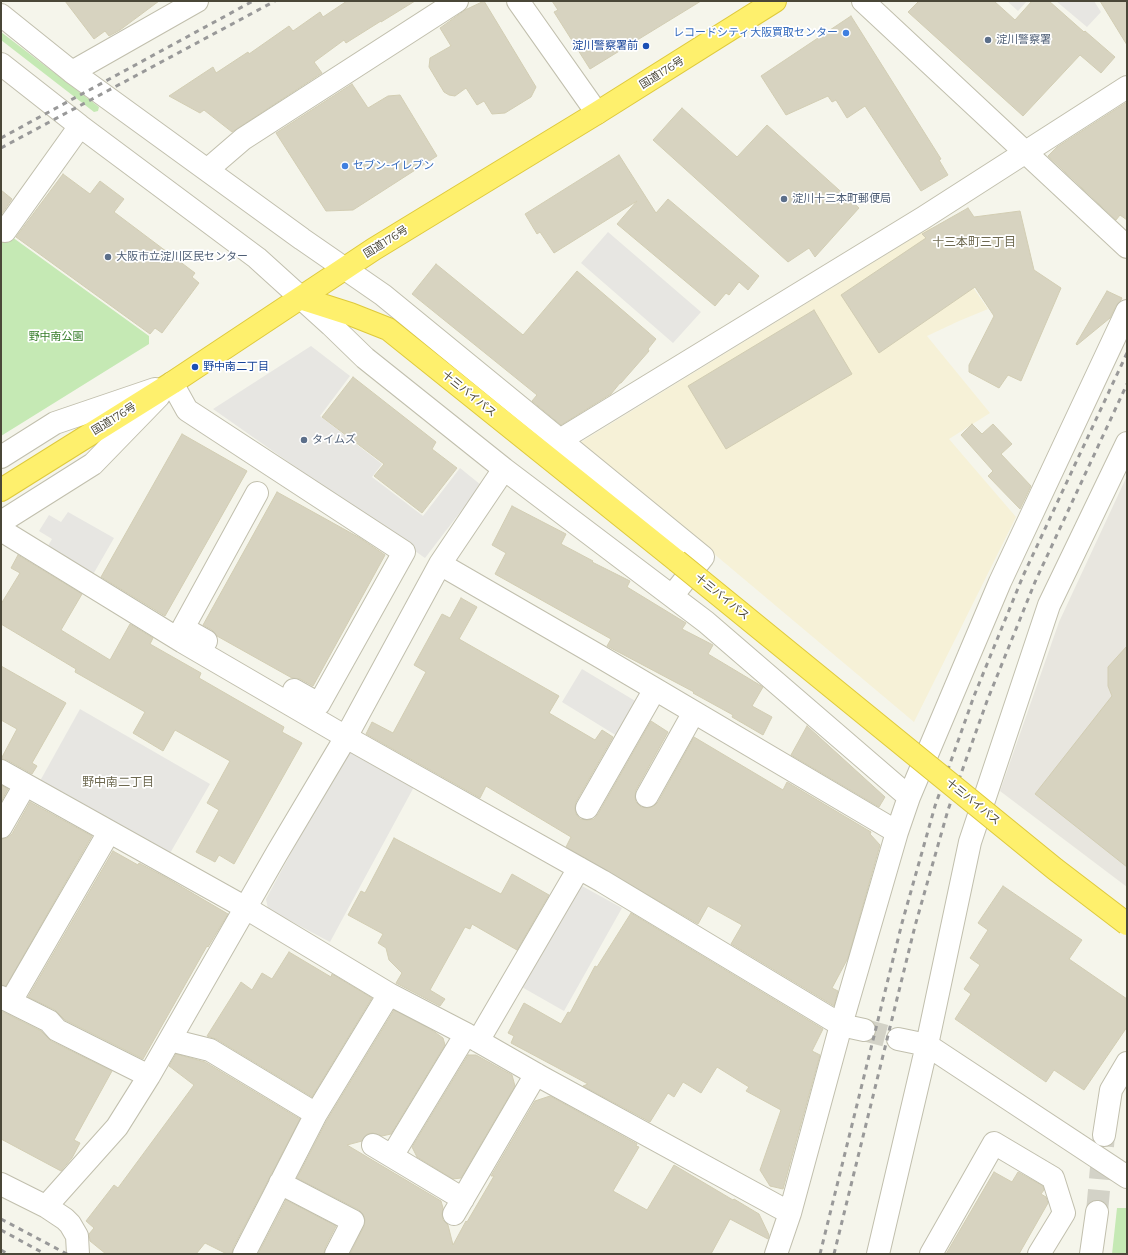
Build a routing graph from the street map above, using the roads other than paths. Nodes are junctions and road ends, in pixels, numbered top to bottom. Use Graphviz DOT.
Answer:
graph roads {
  1 [pos="197,1"];
  2 [pos="457,1"];
  3 [pos="518,1"];
  4 [pos="775,1"];
  5 [pos="862,1"];
  6 [pos="1,15"];
  7 [pos="1,64"];
  8 [pos="72,72"];
  9 [pos="1127,87"];
  10 [pos="597,114"];
  11 [pos="80,126"];
  12 [pos="1025,153"];
  13 [pos="207,170"];
  14 [pos="5,231"];
  15 [pos="1127,247"];
  16 [pos="345,268"];
  17 [pos="300,298"];
  18 [pos="1127,311"];
  19 [pos="172,383"];
  20 [pos="560,440"];
  21 [pos="1127,443"];
  22 [pos="1,457"];
  23 [pos="504,469"];
  24 [pos="1,490"];
  25 [pos="257,493"];
  26 [pos="1,522"];
  27 [pos="1,530"];
  28 [pos="440,564"];
  29 [pos="672,596"];
  30 [pos="655,689"];
  31 [pos="694,712"];
  32 [pos="346,737"];
  33 [pos="1,771"];
  34 [pos="26,785"];
  35 [pos="646,796"];
  36 [pos="909,797"];
  37 [pos="587,808"];
  38 [pos="1,827"];
  39 [pos="109,832"];
  40 [pos="897,832"];
  41 [pos="579,868"];
  42 [pos="246,908"];
  43 [pos="1127,924"];
  44 [pos="390,994"];
  45 [pos="6,999"];
  46 [pos="842,1025"];
  47 [pos="864,1030"];
  48 [pos="472,1038"];
  49 [pos="898,1039"];
  50 [pos="170,1040"];
  51 [pos="927,1045"];
  52 [pos="1127,1063"];
  53 [pos="536,1074"];
  54 [pos="149,1076"];
  55 [pos="316,1114"];
  56 [pos="1104,1135"];
  57 [pos="373,1145"];
  58 [pos="392,1156"];
  59 [pos="1127,1177"];
  60 [pos="280,1183"];
  61 [pos="1,1184"];
  62 [pos="47,1207"];
  63 [pos="1097,1212"];
  64 [pos="790,1213"];
  65 [pos="78,1254"];
  66 [pos="244,1254"];
  67 [pos="336,1254"];
  68 [pos="776,1254"];
  69 [pos="878,1254"];
  70 [pos="931,1254"];
  71 [pos="1039,1254"];
  72 [pos="1091,1254"];
  1 -- 8 [label="street"];
  2 -- 13 [label="street"];
  3 -- 10 [label="street"];
  4 -- 10 [label="highway, 国道176号"];
  5 -- 12 [label="street"];
  6 -- 8 [label="street"];
  7 -- 11 [label="street"];
  8 -- 13 [label="street"];
  9 -- 12 [label="street"];
  10 -- 16 [label="highway, 国道176号"];
  11 -- 14 [label="street"];
  11 -- 17 [label="street"];
  12 -- 15 [label="street"];
  12 -- 20 [label="street"];
  13 -- 16 [label="street"];
  16 -- 17 [label="highway, 国道176号"];
  16 -- 20 [label="street"];
  17 -- 19 [label="highway, 国道176号"];
  17 -- 23 [label="street"];
  17 -- 43 [label="highway, 十三バイパス, bridge"];
  18 -- 36 [label="street"];
  19 -- 22 [label="street"];
  19 -- 24 [label="highway, 国道176号"];
  19 -- 25 [label="street"];
  19 -- 26 [label="street"];
  20 -- 29 [label="street"];
  21 -- 51 [label="street"];
  23 -- 28 [label="street"];
  23 -- 29 [label="street"];
  27 -- 32 [label="street"];
  28 -- 30 [label="street"];
  28 -- 32 [label="street"];
  29 -- 36 [label="street"];
  30 -- 31 [label="street"];
  30 -- 37 [label="street"];
  31 -- 35 [label="street"];
  31 -- 40 [label="street"];
  32 -- 41 [label="street"];
  32 -- 42 [label="street"];
  33 -- 34 [label="street"];
  34 -- 38 [label="street"];
  34 -- 39 [label="street"];
  36 -- 40 [label="street"];
  39 -- 42 [label="street"];
  39 -- 45 [label="street"];
  40 -- 46 [label="street"];
  41 -- 46 [label="street"];
  41 -- 48 [label="street"];
  42 -- 44 [label="street"];
  42 -- 50 [label="street"];
  44 -- 48 [label="street"];
  44 -- 55 [label="street"];
  45 -- 54 [label="street"];
  46 -- 47 [label="street"];
  46 -- 64 [label="street"];
  48 -- 53 [label="street"];
  48 -- 58 [label="street"];
  49 -- 51 [label="street"];
  50 -- 54 [label="street"];
  50 -- 55 [label="street"];
  51 -- 59 [label="street"];
  51 -- 69 [label="street"];
  52 -- 56 [label="street"];
  53 -- 58 [label="street"];
  53 -- 64 [label="street"];
  54 -- 62 [label="street"];
  55 -- 60 [label="street"];
  57 -- 58 [label="street"];
  60 -- 66 [label="street"];
  60 -- 67 [label="street"];
  61 -- 62 [label="street"];
  62 -- 65 [label="street"];
  63 -- 72 [label="street"];
  64 -- 68 [label="street"];
  70 -- 71 [label="street"];
}
